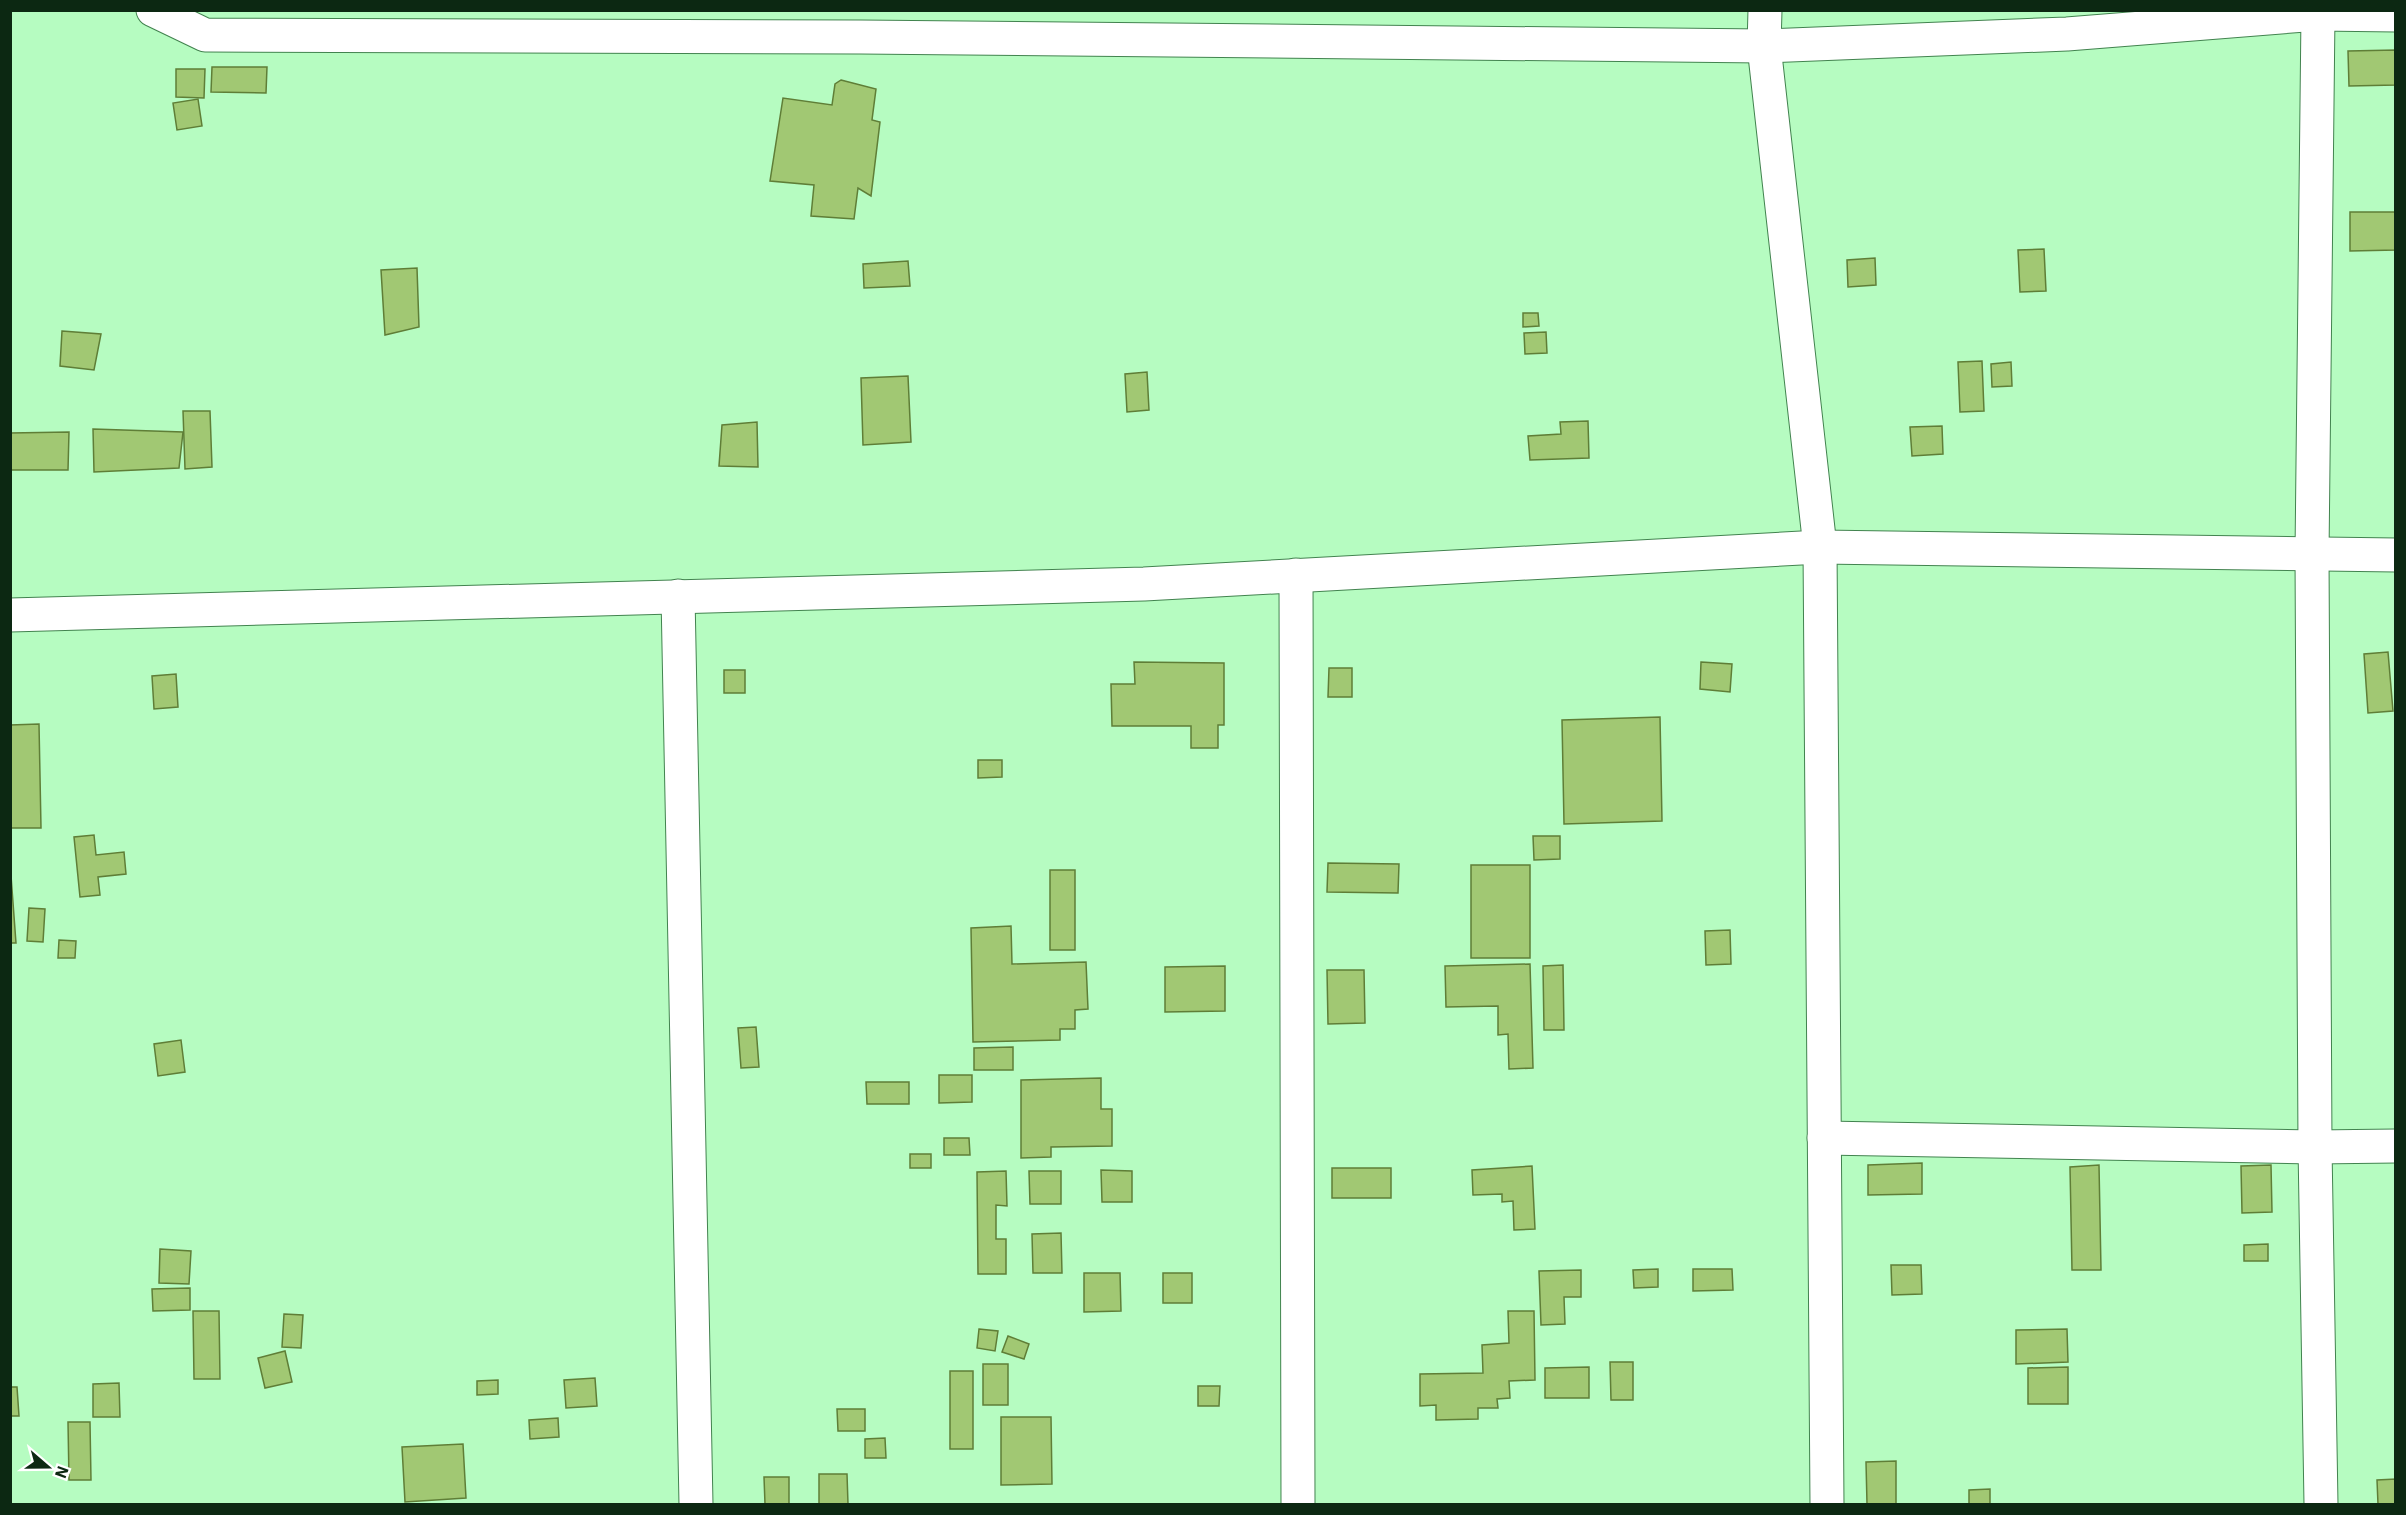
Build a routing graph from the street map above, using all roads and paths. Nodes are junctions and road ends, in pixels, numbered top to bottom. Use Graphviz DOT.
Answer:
graph roads {
  1 [pos="153,10"];
  2 [pos="1765,10"];
  3 [pos="2318,14"];
  4 [pos="2396,15"];
  5 [pos="1764,46"];
  6 [pos="1820,547"];
  7 [pos="2312,554"];
  8 [pos="2396,555"];
  9 [pos="1296,575"];
  10 [pos="678,596"];
  11 [pos="10,615"];
  12 [pos="1824,1138"];
  13 [pos="2396,1146"];
  14 [pos="2315,1147"];
  15 [pos="696,1504"];
  16 [pos="1298,1504"];
  17 [pos="1827,1504"];
  18 [pos="2321,1504"];
  1 -- 5 [label="street"];
  2 -- 5 [label="street"];
  3 -- 4 [label="street"];
  3 -- 5 [label="street"];
  3 -- 7 [label="street"];
  5 -- 6 [label="street"];
  6 -- 7 [label="street"];
  6 -- 9 [label="street"];
  6 -- 12 [label="street"];
  7 -- 8 [label="street"];
  7 -- 14 [label="street"];
  9 -- 10 [label="street"];
  9 -- 16 [label="street"];
  10 -- 11 [label="street"];
  10 -- 15 [label="street"];
  12 -- 14 [label="street"];
  12 -- 17 [label="street"];
  13 -- 14 [label="street"];
  14 -- 18 [label="street"];
}
